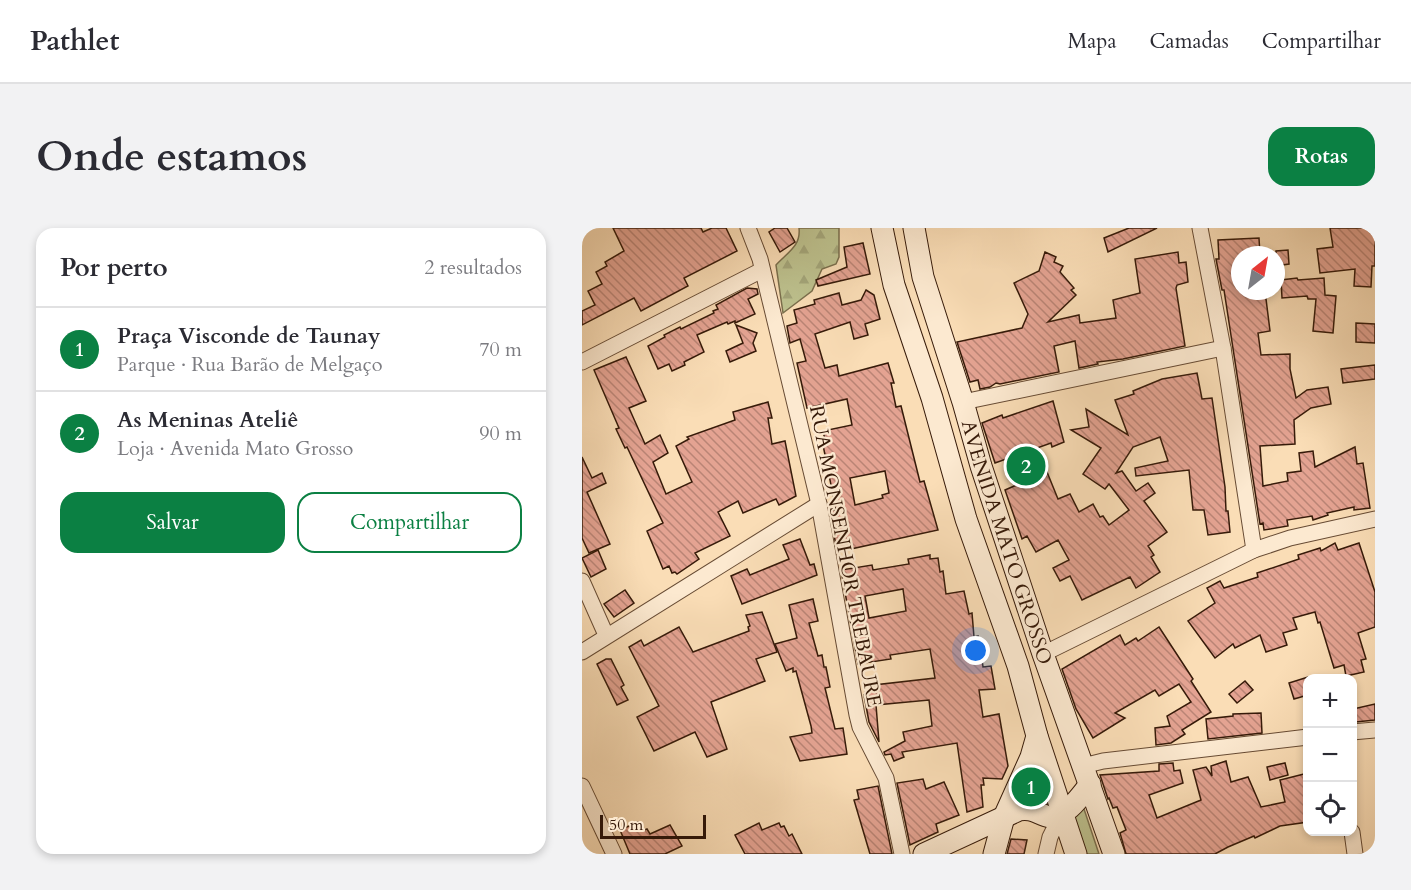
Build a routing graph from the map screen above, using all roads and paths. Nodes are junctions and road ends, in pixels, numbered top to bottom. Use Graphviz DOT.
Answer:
graph roads {
  1 [pos="748,228"];
  2 [pos="882,228"];
  3 [pos="914,228"];
  4 [pos="1200,228"];
  5 [pos="762,270"];
  6 [pos="1223,348"];
  7 [pos="582,362"];
  8 [pos="932,398"];
  9 [pos="963,402"];
  10 [pos="981,466"];
  11 [pos="819,504"];
  12 [pos="966,519"];
  13 [pos="1375,519"];
  14 [pos="1254,550"];
  15 [pos="582,581"];
  16 [pos="1026,600"];
  17 [pos="606,635"];
  18 [pos="582,652"];
  19 [pos="1043,654"];
  20 [pos="1018,666"];
  21 [pos="1375,730"];
  22 [pos="1357,732"];
  23 [pos="1037,736"];
  24 [pos="1303,738"];
  25 [pos="1086,775"];
  26 [pos="582,786"];
  27 [pos="1062,813"];
  28 [pos="1004,817"];
  29 [pos="1353,836"];
  30 [pos="614,854"];
  31 [pos="902,854"];
  32 [pos="924,854"];
  33 [pos="994,854"];
  34 [pos="1046,854"];
  35 [pos="1076,854"];
  36 [pos="1114,854"];
  37 [pos="1355,854"];
  1 -- 5 [label="street, RUA MONSENHOR TREBAURE"];
  2 -- 8 [label="main road, AVENIDA MATO GROSSO"];
  3 -- 9 [label="main road, AVENIDA MATO GROSSO"];
  4 -- 6 [label="street"];
  5 -- 7 [label="street"];
  5 -- 11 [label="street, RUA MONSENHOR TREBAURE"];
  6 -- 9 [label="street"];
  6 -- 14 [label="street"];
  8 -- 10 [label="main road"];
  8 -- 12 [label="main road, AVENIDA MATO GROSSO"];
  9 -- 10 [label="main road, AVENIDA MATO GROSSO"];
  10 -- 16 [label="main road, AVENIDA MATO GROSSO"];
  11 -- 17 [label="street"];
  11 -- 31 [label="street, RUA MONSENHOR TREBAURE"];
  12 -- 16 [label="main road"];
  12 -- 20 [label="main road, AVENIDA MATO GROSSO"];
  13 -- 14 [label="street"];
  14 -- 19 [label="street"];
  15 -- 17 [label="street"];
  16 -- 19 [label="main road, AVENIDA MATO GROSSO"];
  17 -- 18 [label="street"];
  19 -- 20 [label="main road"];
  19 -- 25 [label="main road, AVENIDA MATO GROSSO"];
  20 -- 23 [label="main road, AVENIDA MATO GROSSO"];
  21 -- 22 [label="street"];
  23 -- 27 [label="main road, AVENIDA MATO GROSSO"];
  23 -- 28 [label="main road"];
  24 -- 25 [label="street"];
  25 -- 27 [label="main road"];
  25 -- 36 [label="main road, AVENIDA MATO GROSSO"];
  26 -- 30 [label="street"];
  27 -- 28 [label="main road"];
  27 -- 34 [label="street"];
  27 -- 35 [label="main road, AVENIDA MATO GROSSO"];
  28 -- 32 [label="main road"];
  28 -- 33 [label="main road"];
  29 -- 37 [label="street"];
}
